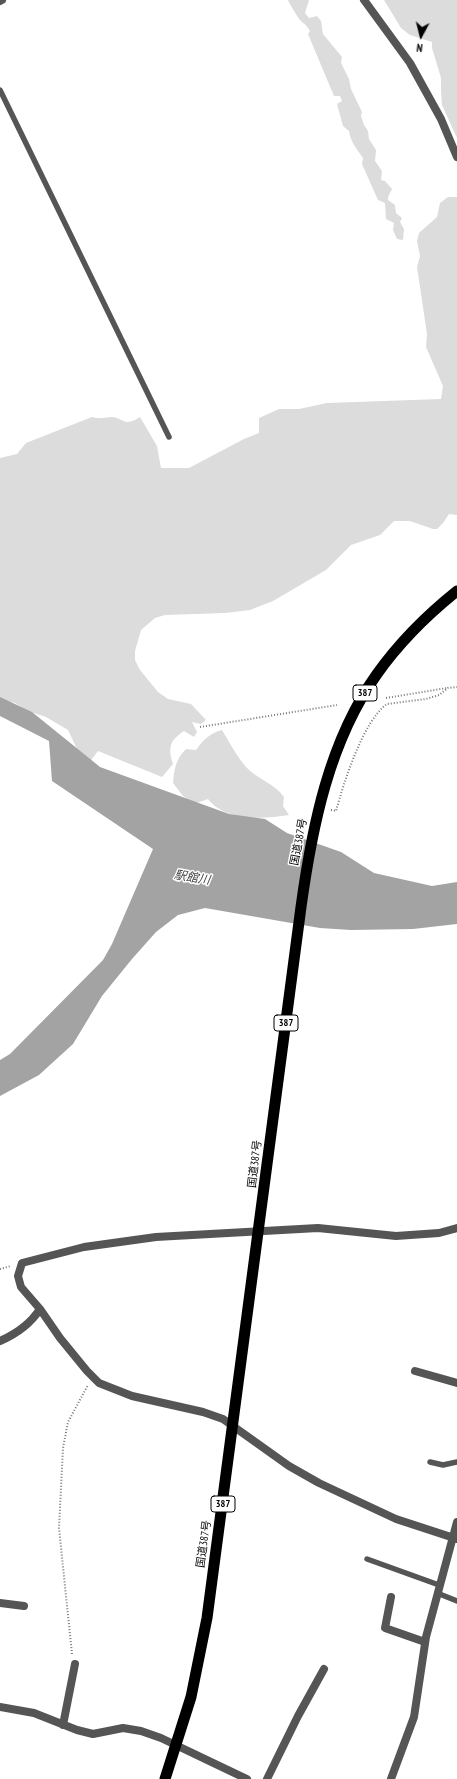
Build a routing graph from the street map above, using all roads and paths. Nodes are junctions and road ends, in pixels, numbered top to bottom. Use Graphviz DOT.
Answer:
graph roads {
  1 [pos="364,0"];
  2 [pos="0,90"];
  3 [pos="457,157"];
  4 [pos="169,437"];
  5 [pos="457,591"];
  6 [pos="457,687"];
  7 [pos="448,688"];
  8 [pos="386,698"];
  9 [pos="337,705"];
  10 [pos="200,727"];
  11 [pos="320,808"];
  12 [pos="260,1228"];
  13 [pos="457,1228"];
  14 [pos="40,1309"];
  15 [pos="0,1341"];
  16 [pos="415,1371"];
  17 [pos="96,1380"];
  18 [pos="457,1383"];
  19 [pos="233,1426"];
  20 [pos="430,1462"];
  21 [pos="457,1462"];
  22 [pos="457,1522"];
  23 [pos="455,1538"];
  24 [pos="367,1559"];
  25 [pos="438,1589"];
  26 [pos="391,1597"];
  27 [pos="457,1601"];
  28 [pos="0,1603"];
  29 [pos="24,1606"];
  30 [pos="425,1642"];
  31 [pos="76,1664"];
  32 [pos="324,1669"];
  33 [pos="0,1706"];
  34 [pos="63,1725"];
  35 [pos="177,1746"];
  36 [pos="165,1779"];
  37 [pos="247,1779"];
  38 [pos="267,1779"];
  39 [pos="391,1779"];
  1 -- 3 [label="street"];
  2 -- 4 [label="lane"];
  5 -- 11 [label="highway, 国道387号 / 387"];
  6 -- 7 [label="path"];
  7 -- 8 [label="path"];
  7 -- 11 [label="path"];
  9 -- 10 [label="path"];
  11 -- 12 [label="highway, 国道387号 / 387"];
  12 -- 13 [label="street"];
  12 -- 14 [label="street"];
  12 -- 19 [label="highway, 国道387号 / 387"];
  14 -- 15 [label="street"];
  14 -- 17 [label="street"];
  16 -- 18 [label="street"];
  17 -- 19 [label="street"];
  17 -- 31 [label="path"];
  19 -- 23 [label="street"];
  19 -- 35 [label="highway, 国道387号 / 387"];
  20 -- 21 [label="lane"];
  22 -- 23 [label="street"];
  23 -- 25 [label="street"];
  24 -- 25 [label="lane"];
  25 -- 27 [label="lane"];
  25 -- 30 [label="street"];
  26 -- 30 [label="street"];
  28 -- 29 [label="street"];
  30 -- 39 [label="street"];
  31 -- 34 [label="street"];
  32 -- 38 [label="street"];
  33 -- 34 [label="street"];
  34 -- 35 [label="street"];
  35 -- 36 [label="highway, 国道387号 / 387"];
  35 -- 37 [label="street"];
}
